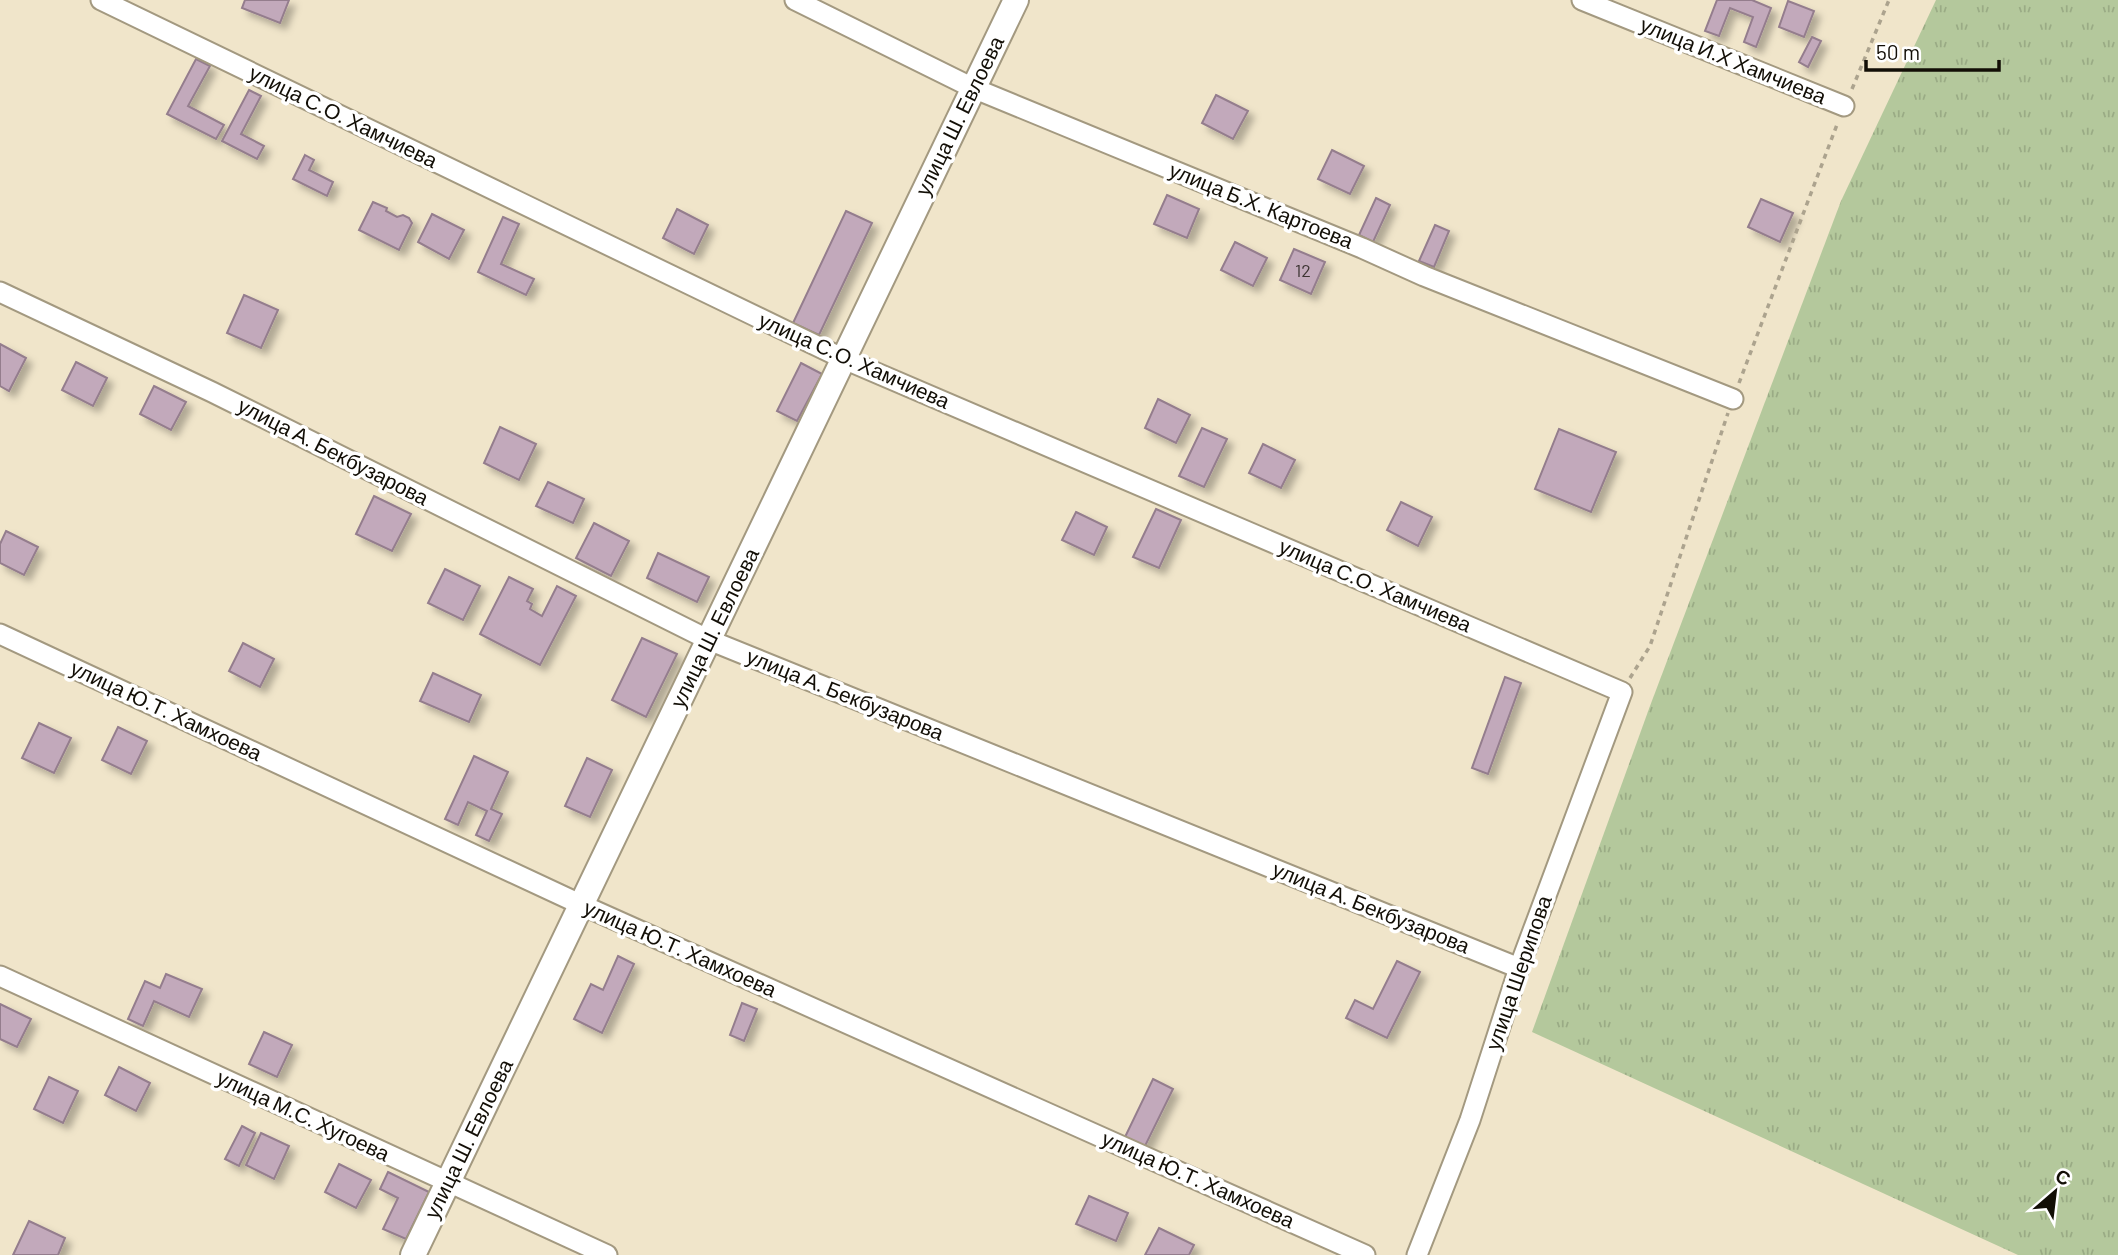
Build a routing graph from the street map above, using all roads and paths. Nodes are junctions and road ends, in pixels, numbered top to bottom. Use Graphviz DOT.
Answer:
graph roads {
  1 [pos="101,0"];
  2 [pos="795,0"];
  3 [pos="1016,0"];
  4 [pos="1582,0"];
  5 [pos="1889,0"];
  6 [pos="973,88"];
  7 [pos="1844,106"];
  8 [pos="0,292"];
  9 [pos="844,359"];
  10 [pos="1733,399"];
  11 [pos="0,634"];
  12 [pos="709,640"];
  13 [pos="1622,692"];
  14 [pos="582,905"];
  15 [pos="1519,968"];
  16 [pos="0,976"];
  17 [pos="448,1182"];
  18 [pos="413,1255"];
  19 [pos="607,1255"];
  20 [pos="1364,1255"];
  21 [pos="1417,1255"];
  1 -- 9 [label="street, улица С.О. Хамчиева"];
  2 -- 6 [label="street, улица Б.Х. Картоева"];
  3 -- 6 [label="street, улица Ш. Евлоева"];
  4 -- 7 [label="street, улица И.Х Хамчиева"];
  5 -- 7 [label="path"];
  6 -- 9 [label="street, улица Ш. Евлоева"];
  6 -- 10 [label="street, улица Б.Х. Картоева"];
  7 -- 10 [label="path"];
  8 -- 12 [label="street, улица А. Бекбузарова"];
  9 -- 12 [label="street, улица Ш. Евлоева"];
  9 -- 13 [label="street, улица С.О. Хамчиева"];
  10 -- 13 [label="path"];
  11 -- 14 [label="street, улица Ю.Т. Хамхоева"];
  12 -- 14 [label="street, улица Ш. Евлоева"];
  12 -- 15 [label="street, улица А. Бекбузарова"];
  13 -- 15 [label="street, улица Шерипова"];
  14 -- 17 [label="street, улица Ш. Евлоева"];
  14 -- 20 [label="street, улица Ю.Т. Хамхоева"];
  15 -- 21 [label="street, улица Шерипова"];
  16 -- 17 [label="street, улица М.С. Хугоева"];
  17 -- 18 [label="street, улица Ш. Евлоева"];
  17 -- 19 [label="street, улица М.С. Хугоева"];
}
